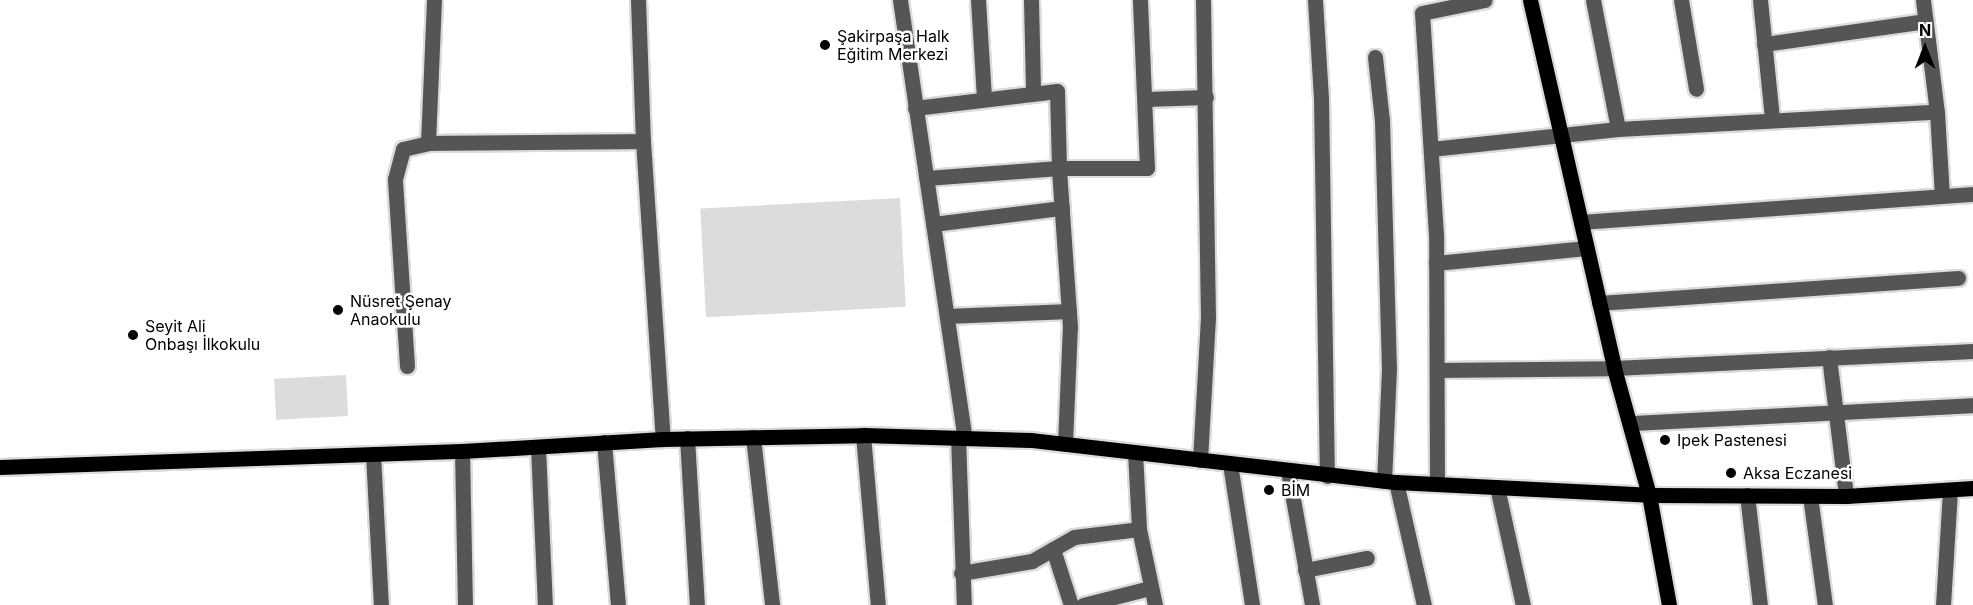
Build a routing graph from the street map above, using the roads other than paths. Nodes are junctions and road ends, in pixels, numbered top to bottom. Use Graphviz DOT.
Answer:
graph roads {
  1 [pos="434,0"];
  2 [pos="638,0"];
  3 [pos="900,0"];
  4 [pos="978,0"];
  5 [pos="1031,0"];
  6 [pos="1140,0"];
  7 [pos="1203,0"];
  8 [pos="1315,0"];
  9 [pos="1485,0"];
  10 [pos="1530,0"];
  11 [pos="1593,0"];
  12 [pos="1681,0"];
  13 [pos="1760,0"];
  14 [pos="1923,0"];
  15 [pos="1925,21"];
  16 [pos="1764,44"];
  17 [pos="1375,57"];
  18 [pos="1696,89"];
  19 [pos="1033,91"];
  20 [pos="1206,97"];
  21 [pos="984,98"];
  22 [pos="1146,99"];
  23 [pos="915,108"];
  24 [pos="1937,112"];
  25 [pos="1772,119"];
  26 [pos="1618,129"];
  27 [pos="1561,134"];
  28 [pos="642,141"];
  29 [pos="428,143"];
  30 [pos="1431,149"];
  31 [pos="1059,168"];
  32 [pos="926,178"];
  33 [pos="1973,194"];
  34 [pos="1942,195"];
  35 [pos="1062,208"];
  36 [pos="1581,222"];
  37 [pos="933,224"];
  38 [pos="1587,248"];
  39 [pos="1436,263"];
  40 [pos="1958,278"];
  41 [pos="1599,303"];
  42 [pos="1069,311"];
  43 [pos="947,316"];
  44 [pos="1973,351"];
  45 [pos="1829,357"];
  46 [pos="407,366"];
  47 [pos="1614,368"];
  48 [pos="1437,370"];
  49 [pos="1973,405"];
  50 [pos="1836,415"];
  51 [pos="1630,423"];
  52 [pos="863,435"];
  53 [pos="753,437"];
  54 [pos="687,438"];
  55 [pos="962,438"];
  56 [pos="663,439"];
  57 [pos="604,442"];
  58 [pos="1065,444"];
  59 [pos="538,447"];
  60 [pos="462,451"];
  61 [pos="1135,452"];
  62 [pos="373,454"];
  63 [pos="1200,460"];
  64 [pos="1230,464"];
  65 [pos="0,467"];
  66 [pos="1288,471"];
  67 [pos="1327,476"];
  68 [pos="1390,482"];
  69 [pos="1437,484"];
  70 [pos="1497,487"];
  71 [pos="1973,489"];
  72 [pos="1950,490"];
  73 [pos="1649,495"];
  74 [pos="1747,495"];
  75 [pos="1810,496"];
  76 [pos="1846,496"];
  77 [pos="1139,529"];
  78 [pos="1053,549"];
  79 [pos="1367,558"];
  80 [pos="1305,570"];
  81 [pos="961,573"];
  82 [pos="1150,588"];
  83 [pos="381,605"];
  84 [pos="465,605"];
  85 [pos="545,605"];
  86 [pos="618,605"];
  87 [pos="697,605"];
  88 [pos="772,605"];
  89 [pos="878,605"];
  90 [pos="964,605"];
  91 [pos="1071,605"];
  92 [pos="1083,605"];
  93 [pos="1155,605"];
  94 [pos="1252,605"];
  95 [pos="1312,605"];
  96 [pos="1424,605"];
  97 [pos="1524,605"];
  98 [pos="1669,605"];
  99 [pos="1760,605"];
  100 [pos="1825,605"];
  101 [pos="1943,605"];
  1 -- 29 [label="street"];
  2 -- 28 [label="street"];
  3 -- 23 [label="street"];
  4 -- 21 [label="street"];
  5 -- 19 [label="street"];
  6 -- 22 [label="street"];
  7 -- 20 [label="street"];
  8 -- 67 [label="street"];
  9 -- 30 [label="street"];
  10 -- 27 [label="main road"];
  11 -- 26 [label="street"];
  12 -- 18 [label="street"];
  13 -- 16 [label="street"];
  14 -- 15 [label="street"];
  15 -- 16 [label="street"];
  15 -- 24 [label="street"];
  16 -- 25 [label="street"];
  17 -- 68 [label="street"];
  19 -- 21 [label="street"];
  19 -- 31 [label="street"];
  20 -- 22 [label="street"];
  20 -- 63 [label="street"];
  21 -- 23 [label="street"];
  22 -- 31 [label="street"];
  23 -- 32 [label="street"];
  24 -- 25 [label="street"];
  24 -- 34 [label="street"];
  25 -- 26 [label="street"];
  26 -- 27 [label="street"];
  27 -- 30 [label="street"];
  27 -- 36 [label="main road"];
  28 -- 29 [label="street"];
  28 -- 56 [label="street"];
  29 -- 46 [label="street"];
  30 -- 39 [label="street"];
  31 -- 32 [label="street"];
  31 -- 35 [label="street"];
  32 -- 37 [label="street"];
  33 -- 34 [label="street"];
  34 -- 36 [label="street"];
  35 -- 37 [label="street"];
  35 -- 42 [label="street"];
  36 -- 38 [label="main road"];
  37 -- 43 [label="street"];
  38 -- 39 [label="street"];
  38 -- 41 [label="main road"];
  39 -- 48 [label="street"];
  40 -- 41 [label="street"];
  41 -- 47 [label="main road"];
  42 -- 43 [label="street"];
  42 -- 58 [label="street"];
  43 -- 55 [label="street"];
  44 -- 45 [label="street"];
  45 -- 47 [label="street"];
  45 -- 50 [label="street"];
  47 -- 48 [label="street"];
  47 -- 51 [label="main road"];
  48 -- 69 [label="street"];
  49 -- 50 [label="street"];
  50 -- 51 [label="street"];
  50 -- 76 [label="street"];
  51 -- 73 [label="main road"];
  52 -- 53 [label="main road"];
  52 -- 55 [label="main road"];
  52 -- 89 [label="street"];
  53 -- 54 [label="main road"];
  53 -- 88 [label="street"];
  54 -- 56 [label="main road"];
  54 -- 87 [label="street"];
  55 -- 58 [label="main road"];
  55 -- 81 [label="street"];
  56 -- 57 [label="main road"];
  57 -- 59 [label="main road"];
  57 -- 86 [label="street"];
  58 -- 61 [label="main road"];
  59 -- 60 [label="main road"];
  59 -- 85 [label="street"];
  60 -- 62 [label="main road"];
  60 -- 84 [label="street"];
  61 -- 63 [label="main road"];
  61 -- 77 [label="street"];
  62 -- 65 [label="main road"];
  62 -- 83 [label="street"];
  63 -- 64 [label="main road"];
  64 -- 66 [label="main road"];
  64 -- 94 [label="street"];
  66 -- 67 [label="main road"];
  66 -- 80 [label="street"];
  67 -- 68 [label="main road"];
  68 -- 69 [label="main road"];
  68 -- 96 [label="street"];
  69 -- 70 [label="main road"];
  70 -- 73 [label="main road"];
  70 -- 97 [label="street"];
  71 -- 72 [label="main road"];
  72 -- 76 [label="main road"];
  72 -- 101 [label="street"];
  73 -- 74 [label="main road"];
  73 -- 98 [label="main road"];
  74 -- 75 [label="main road"];
  74 -- 99 [label="street"];
  75 -- 76 [label="main road"];
  75 -- 100 [label="street"];
  77 -- 78 [label="street"];
  77 -- 82 [label="street"];
  78 -- 81 [label="street"];
  78 -- 91 [label="street"];
  79 -- 80 [label="street"];
  80 -- 95 [label="street"];
  81 -- 90 [label="street"];
  82 -- 92 [label="street"];
  82 -- 93 [label="street"];
}
